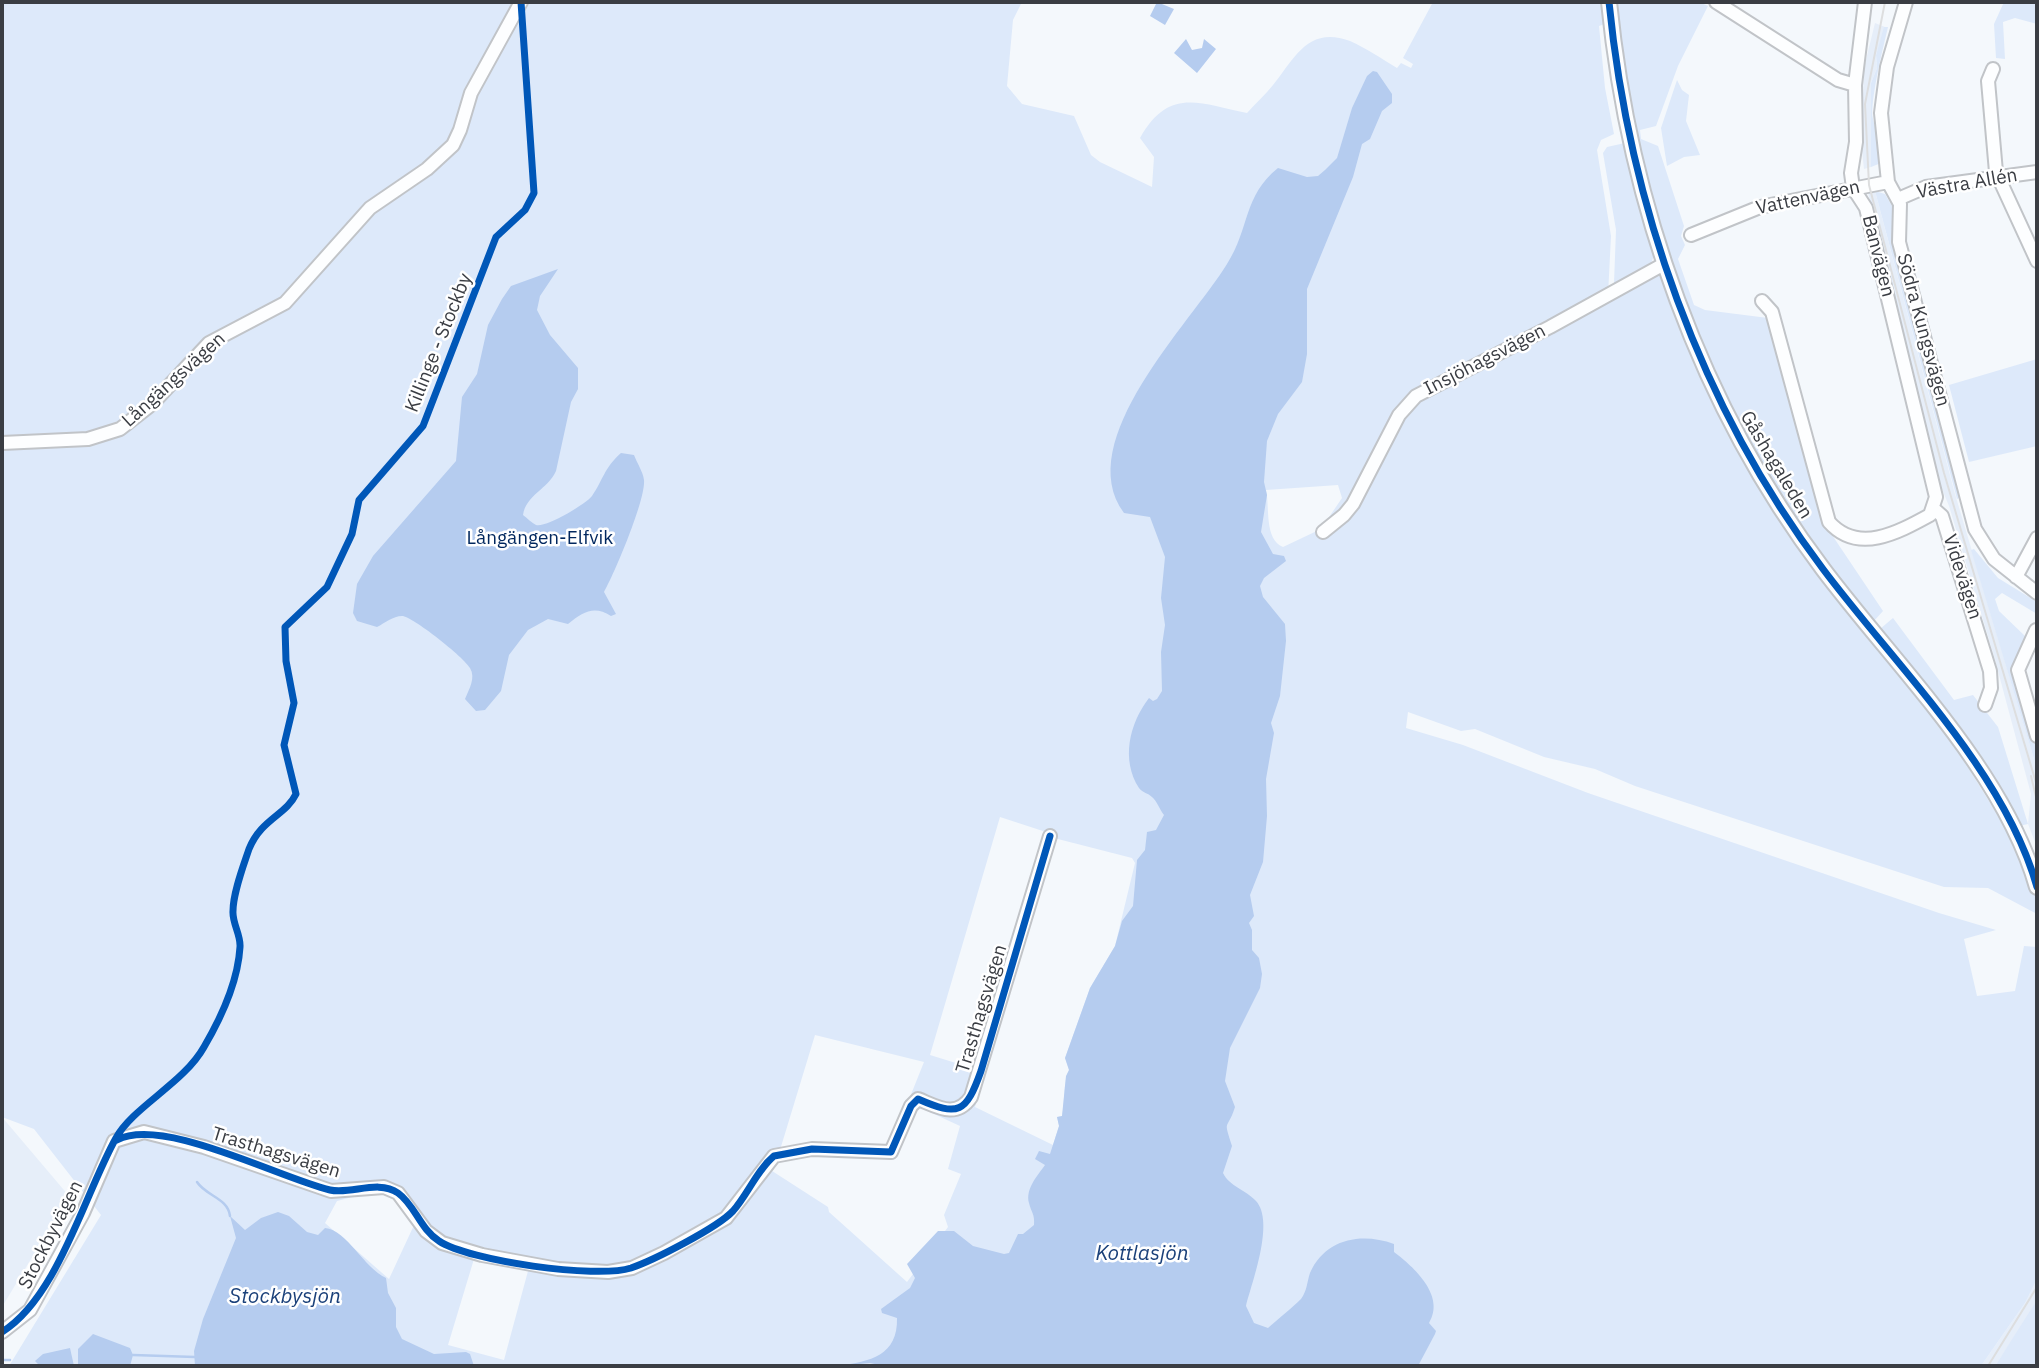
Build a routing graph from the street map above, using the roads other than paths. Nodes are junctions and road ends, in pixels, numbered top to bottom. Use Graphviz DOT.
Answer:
graph roads {
  1 [pos="521,2"];
  2 [pos="1609,2"];
  3 [pos="1716,2"];
  4 [pos="1866,2"];
  5 [pos="1906,2"];
  6 [pos="1993,68"];
  7 [pos="1855,85"];
  8 [pos="2037,172"];
  9 [pos="2000,178"];
  10 [pos="1888,182"];
  11 [pos="1853,188"];
  12 [pos="1898,199"];
  13 [pos="1691,235"];
  14 [pos="2037,261"];
  15 [pos="1664,264"];
  16 [pos="1762,301"];
  17 [pos="2,443"];
  18 [pos="1934,509"];
  19 [pos="1323,532"];
  20 [pos="2037,538"];
  21 [pos="2016,577"];
  22 [pos="2037,593"];
  23 [pos="2036,630"];
  24 [pos="1985,705"];
  25 [pos="2037,736"];
  26 [pos="1050,836"];
  27 [pos="2037,887"];
  28 [pos="114,1141"];
  29 [pos="2,1332"];
  1 -- 17 [label="street, Långängsvägen"];
  2 -- 15 [label="main road, Gåshagaleden"];
  3 -- 7 [label="street"];
  4 -- 7 [label="street, Banvägen"];
  5 -- 10 [label="street, Södra Kungsvägen"];
  6 -- 9 [label="street"];
  7 -- 11 [label="street, Banvägen"];
  8 -- 9 [label="street, Västra Allén"];
  9 -- 12 [label="street, Västra Allén"];
  9 -- 14 [label="street"];
  10 -- 11 [label="street, Vattenvägen"];
  10 -- 12 [label="street, Södra Kungsvägen"];
  11 -- 13 [label="street, Vattenvägen"];
  11 -- 18 [label="street, Banvägen"];
  12 -- 21 [label="street, Södra Kungsvägen"];
  15 -- 19 [label="street, Insjöhagsvägen"];
  15 -- 27 [label="main road, Gåshagaleden"];
  16 -- 18 [label="street, Videvägen"];
  18 -- 24 [label="street, Videvägen"];
  20 -- 21 [label="street"];
  21 -- 22 [label="street, Södra Kungsvägen"];
  23 -- 25 [label="street"];
  26 -- 28 [label="street, Trasthagsvägen"];
  28 -- 29 [label="street, Stockbyvägen"];
}
